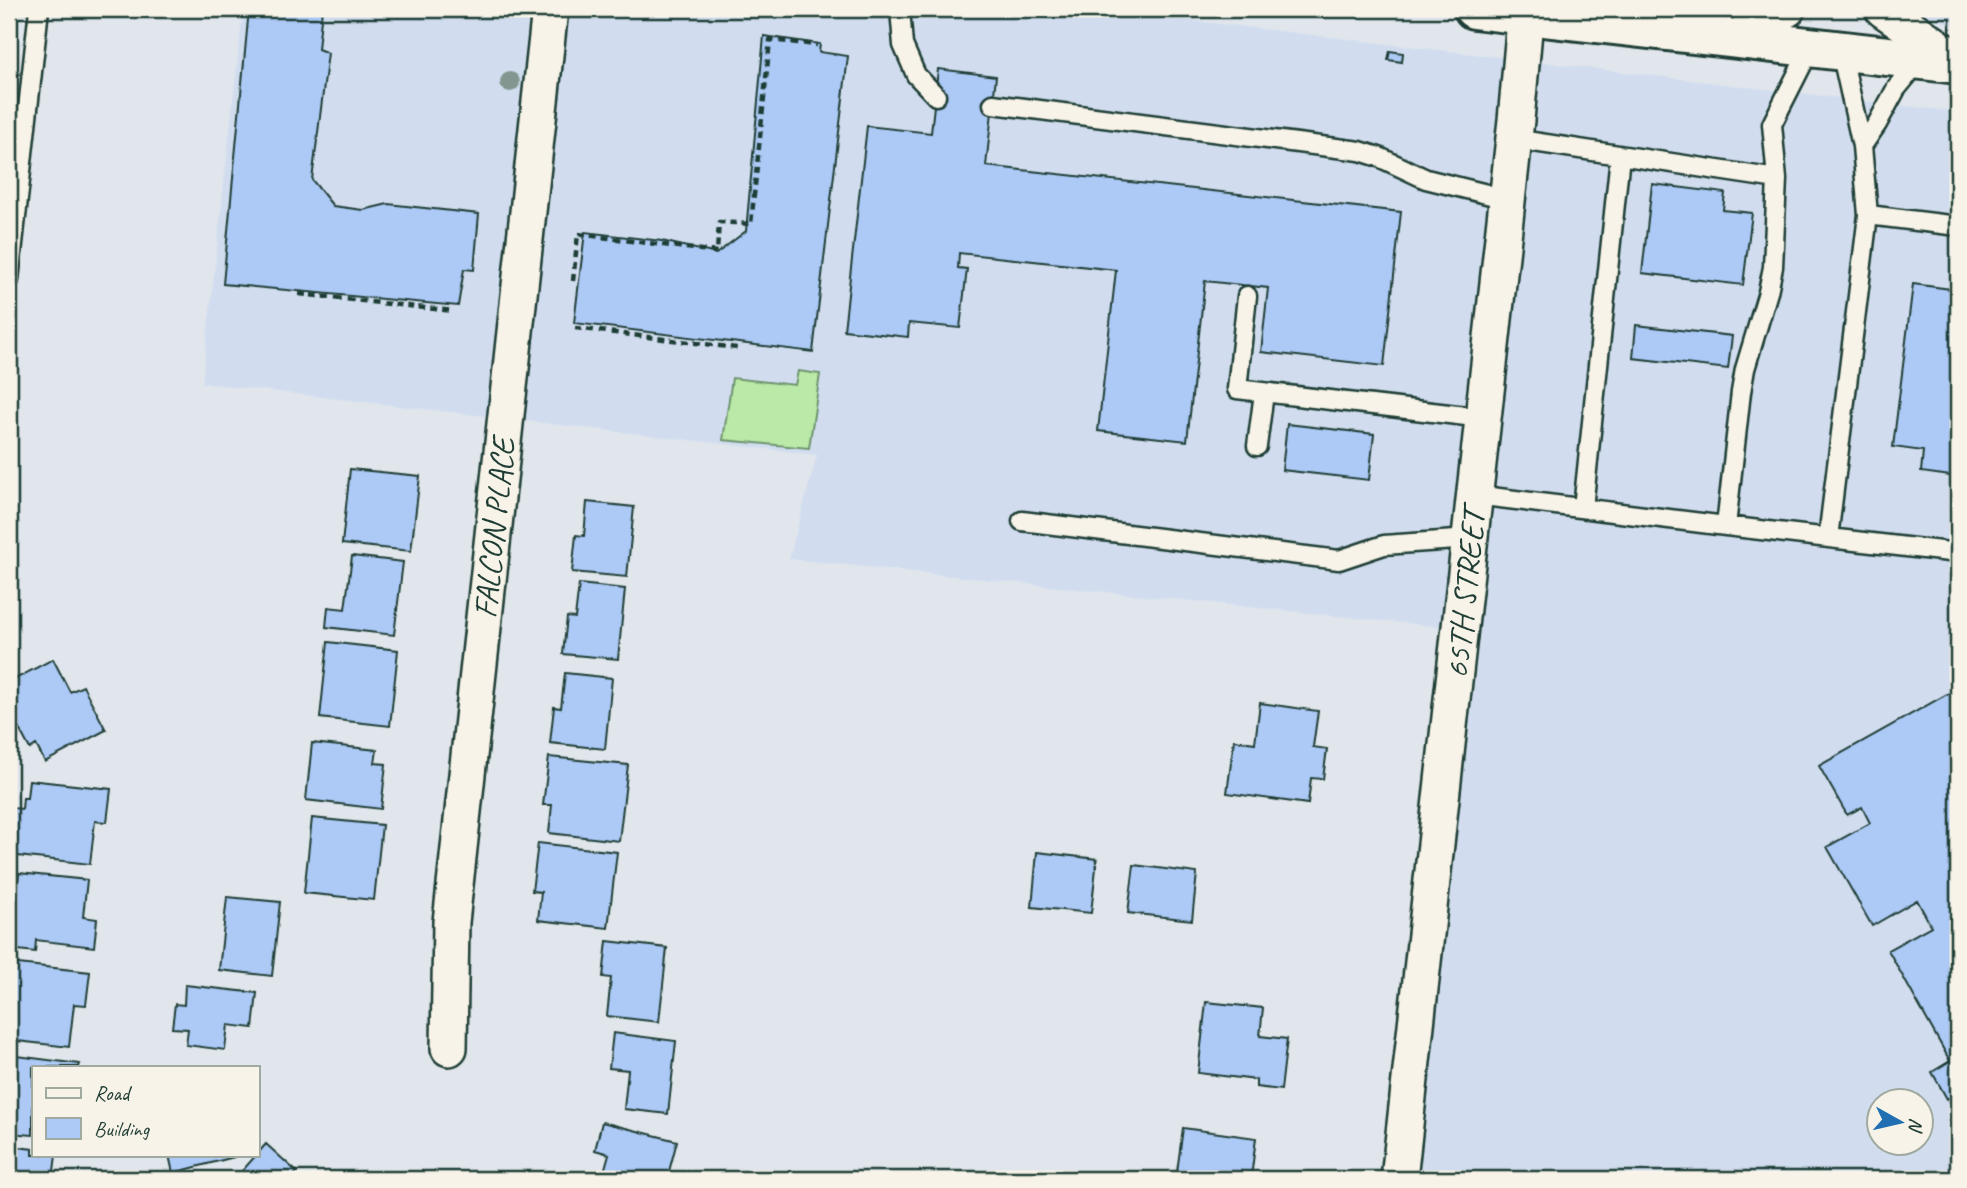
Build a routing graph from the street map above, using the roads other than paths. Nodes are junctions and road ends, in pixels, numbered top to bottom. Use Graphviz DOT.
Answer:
graph roads {
  1 [pos="39,9"];
  2 [pos="550,9"];
  3 [pos="900,9"];
  4 [pos="1474,9"];
  5 [pos="1787,9"];
  6 [pos="1884,9"];
  7 [pos="1526,12"];
  8 [pos="1733,38"];
  9 [pos="1826,49"];
  10 [pos="1920,60"];
  11 [pos="1958,63"];
  12 [pos="936,96"];
  13 [pos="993,104"];
  14 [pos="1514,139"];
  15 [pos="1862,146"];
  16 [pos="1620,156"];
  17 [pos="1777,179"];
  18 [pos="1507,199"];
  19 [pos="1868,215"];
  20 [pos="1958,226"];
  21 [pos="9,280"];
  22 [pos="1247,296"];
  23 [pos="1264,393"];
  24 [pos="1483,418"];
  25 [pos="1257,446"];
  26 [pos="1475,495"];
  27 [pos="1583,508"];
  28 [pos="1022,521"];
  29 [pos="1726,526"];
  30 [pos="1828,538"];
  31 [pos="1469,539"];
  32 [pos="1958,553"];
  33 [pos="449,1048"];
  34 [pos="1399,1179"];
  1 -- 21 [label="lane"];
  2 -- 33 [label="street, FALCON PLACE"];
  3 -- 12 [label="lane"];
  4 -- 7 [label="main road"];
  5 -- 8 [label="street"];
  6 -- 11 [label="street"];
  7 -- 8 [label="main road"];
  7 -- 14 [label="street, 65TH STREET"];
  8 -- 9 [label="main road"];
  9 -- 10 [label="main road"];
  9 -- 15 [label="lane"];
  9 -- 17 [label="lane"];
  10 -- 11 [label="main road"];
  10 -- 15 [label="lane"];
  13 -- 18 [label="lane"];
  14 -- 16 [label="lane"];
  14 -- 18 [label="street, 65TH STREET"];
  15 -- 19 [label="lane"];
  16 -- 17 [label="lane"];
  16 -- 27 [label="lane"];
  17 -- 29 [label="lane"];
  18 -- 24 [label="street, 65TH STREET"];
  19 -- 20 [label="lane"];
  19 -- 30 [label="lane"];
  22 -- 23 [label="lane"];
  23 -- 24 [label="lane"];
  23 -- 25 [label="lane"];
  24 -- 26 [label="street, 65TH STREET"];
  26 -- 27 [label="lane"];
  26 -- 31 [label="street, 65TH STREET"];
  27 -- 29 [label="lane"];
  28 -- 31 [label="lane"];
  29 -- 30 [label="lane"];
  30 -- 32 [label="lane"];
  31 -- 34 [label="street, 65TH STREET"];
}
